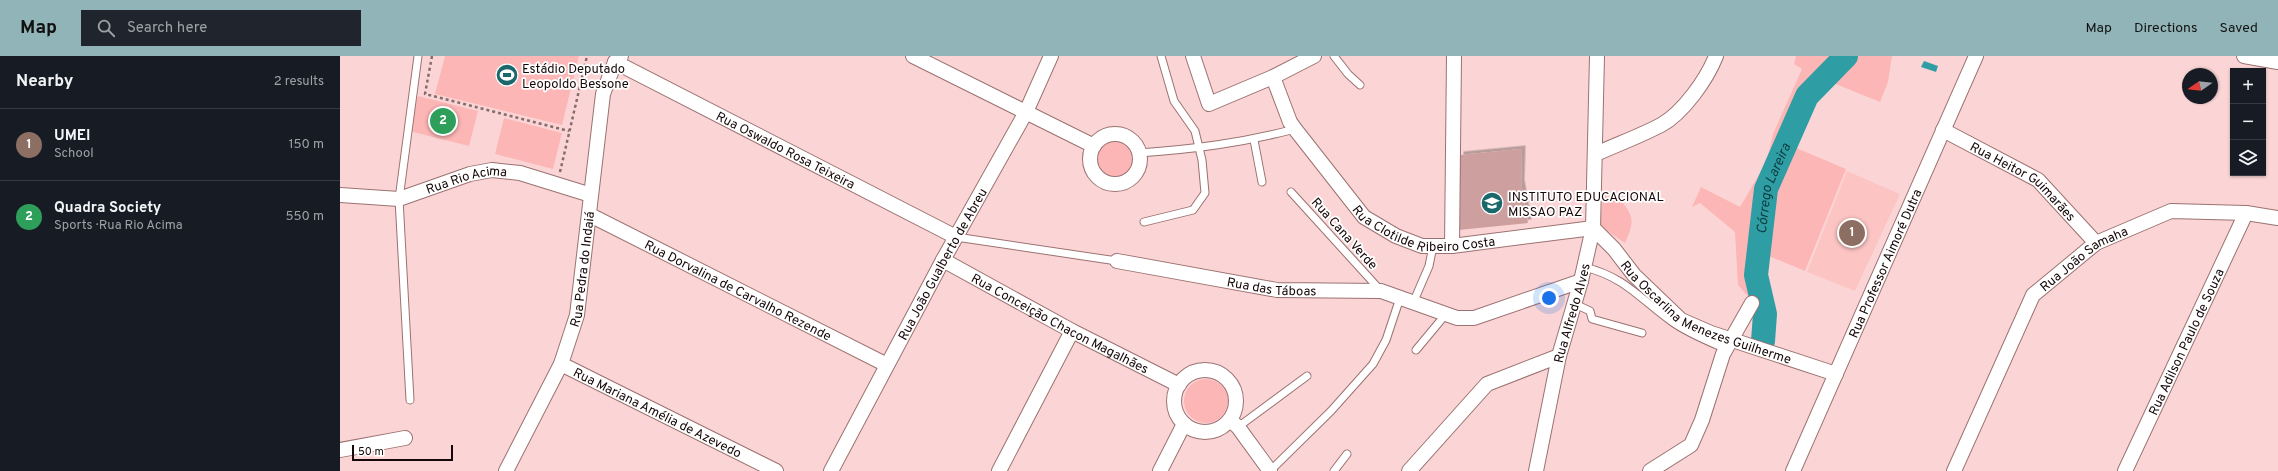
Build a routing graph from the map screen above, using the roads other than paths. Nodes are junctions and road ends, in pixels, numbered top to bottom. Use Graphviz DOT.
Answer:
graph roads {
  1 [pos="418,56"];
  2 [pos="913,56"];
  3 [pos="1051,56"];
  4 [pos="1161,56"];
  5 [pos="1193,56"];
  6 [pos="1314,56"];
  7 [pos="1334,56"];
  8 [pos="1454,56"];
  9 [pos="1597,56"];
  10 [pos="1716,56"];
  11 [pos="1976,56"];
  12 [pos="2244,56"];
  13 [pos="618,59"];
  14 [pos="2278,62"];
  15 [pos="1273,77"];
  16 [pos="1360,85"];
  17 [pos="1026,112"];
  18 [pos="1295,129"];
  19 [pos="1942,130"];
  20 [pos="1254,140"];
  21 [pos="1094,146"];
  22 [pos="1199,149"];
  23 [pos="1139,153"];
  24 [pos="1596,154"];
  25 [pos="1262,182"];
  26 [pos="1291,192"];
  27 [pos="340,195"];
  28 [pos="591,195"];
  29 [pos="400,199"];
  30 [pos="2246,213"];
  31 [pos="590,215"];
  32 [pos="2278,218"];
  33 [pos="1144,222"];
  34 [pos="1593,228"];
  35 [pos="956,237"];
  36 [pos="2096,243"];
  37 [pos="1433,246"];
  38 [pos="1452,246"];
  39 [pos="943,260"];
  40 [pos="1117,261"];
  41 [pos="1583,274"];
  42 [pos="1381,291"];
  43 [pos="1406,300"];
  44 [pos="1575,304"];
  45 [pos="1752,304"];
  46 [pos="1446,314"];
  47 [pos="1072,331"];
  48 [pos="1642,333"];
  49 [pos="1728,344"];
  50 [pos="1416,350"];
  51 [pos="1559,356"];
  52 [pos="561,364"];
  53 [pos="887,365"];
  54 [pos="1836,374"];
  55 [pos="1307,376"];
  56 [pos="1179,385"];
  57 [pos="410,400"];
  58 [pos="1184,424"];
  59 [pos="1234,424"];
  60 [pos="405,438"];
  61 [pos="340,450"];
  62 [pos="1347,454"];
  63 [pos="506,471"];
  64 [pos="776,471"];
  65 [pos="831,471"];
  66 [pos="999,471"];
  67 [pos="1160,471"];
  68 [pos="1270,471"];
  69 [pos="1334,471"];
  70 [pos="1409,471"];
  71 [pos="1536,471"];
  72 [pos="1650,471"];
  73 [pos="1793,471"];
  74 [pos="1954,471"];
  75 [pos="2125,471"];
  1 -- 29 [label="lane"];
  2 -- 17 [label="street"];
  3 -- 17 [label="street, Rua João Gualberto de Abreu"];
  4 -- 22 [label="lane"];
  5 -- 15 [label="street"];
  6 -- 15 [label="street"];
  7 -- 16 [label="lane"];
  8 -- 38 [label="street"];
  9 -- 24 [label="street, Rua Alfredo Alves"];
  10 -- 24 [label="street"];
  11 -- 19 [label="street, Rua Professor Aimoré Dutra"];
  12 -- 14 [label="street"];
  13 -- 28 [label="street, Rua Pedra do Indaiá"];
  13 -- 35 [label="street, Rua Oswaldo Rosa Teixeira"];
  15 -- 18 [label="street, Rua Clotilde Ribeiro Costa"];
  17 -- 21 [label="street"];
  17 -- 35 [label="street, Rua João Gualberto de Abreu"];
  18 -- 20 [label="lane"];
  18 -- 37 [label="street, Rua Clotilde Ribeiro Costa"];
  19 -- 36 [label="street, Rua Heitor Guimarães"];
  19 -- 54 [label="street, Rua Professor Aimoré Dutra"];
  20 -- 22 [label="lane"];
  20 -- 25 [label="lane"];
  21 -- 23 [label="street"];
  21 -- 23 [label="street"];
  22 -- 23 [label="lane"];
  22 -- 33 [label="lane"];
  24 -- 34 [label="street, Rua Alfredo Alves"];
  26 -- 42 [label="lane, Rua Cana Verde"];
  27 -- 29 [label="street, Rua Rio Acima"];
  28 -- 29 [label="street, Rua Rio Acima"];
  28 -- 31 [label="street, Rua Pedra do Indaiá"];
  29 -- 57 [label="lane"];
  30 -- 32 [label="street, Rua João Samaha"];
  30 -- 36 [label="street, Rua João Samaha"];
  30 -- 75 [label="street, Rua Adilson Paulo de Souza"];
  31 -- 52 [label="street, Rua Pedra do Indaiá"];
  31 -- 53 [label="street, Rua Dorvalina de Carvalho Rezende"];
  34 -- 38 [label="street, Rua Clotilde Ribeiro Costa"];
  34 -- 41 [label="street, Rua Alfredo Alves"];
  34 -- 49 [label="street, Rua Oscarlina Menezes Guilherme"];
  35 -- 39 [label="street, Rua João Gualberto de Abreu"];
  35 -- 40 [label="lane, Rua das Táboas"];
  36 -- 74 [label="street, Rua João Samaha"];
  37 -- 38 [label="street, Rua Clotilde Ribeiro Costa"];
  37 -- 43 [label="lane"];
  39 -- 47 [label="street, Rua Conceição Chacon Magalhães"];
  39 -- 53 [label="street, Rua João Gualberto de Abreu"];
  40 -- 42 [label="street, Rua das Táboas"];
  41 -- 44 [label="street, Rua Alfredo Alves"];
  41 -- 46 [label="street, Rua das Táboas"];
  41 -- 49 [label="lane"];
  42 -- 43 [label="street, Rua das Táboas"];
  43 -- 46 [label="street, Rua das Táboas"];
  43 -- 68 [label="lane"];
  44 -- 48 [label="lane"];
  44 -- 51 [label="street, Rua Alfredo Alves"];
  45 -- 49 [label="street"];
  46 -- 50 [label="lane"];
  47 -- 56 [label="street, Rua Conceição Chacon Magalhães"];
  47 -- 66 [label="street"];
  49 -- 54 [label="street, Rua Oscarlina Menezes Guilherme"];
  49 -- 72 [label="street"];
  51 -- 70 [label="street"];
  51 -- 71 [label="street, Rua Alfredo Alves"];
  52 -- 63 [label="street, Rua Pedra do Indaiá"];
  52 -- 64 [label="street, Rua Mariana Amélia de Azevedo"];
  53 -- 65 [label="street, Rua João Gualberto de Abreu"];
  54 -- 73 [label="street, Rua Professor Aimoré Dutra"];
  55 -- 59 [label="lane"];
  56 -- 58 [label="street"];
  56 -- 59 [label="street"];
  58 -- 59 [label="street"];
  58 -- 67 [label="street"];
  59 -- 68 [label="street"];
  60 -- 61 [label="street"];
  62 -- 69 [label="lane"];
}
